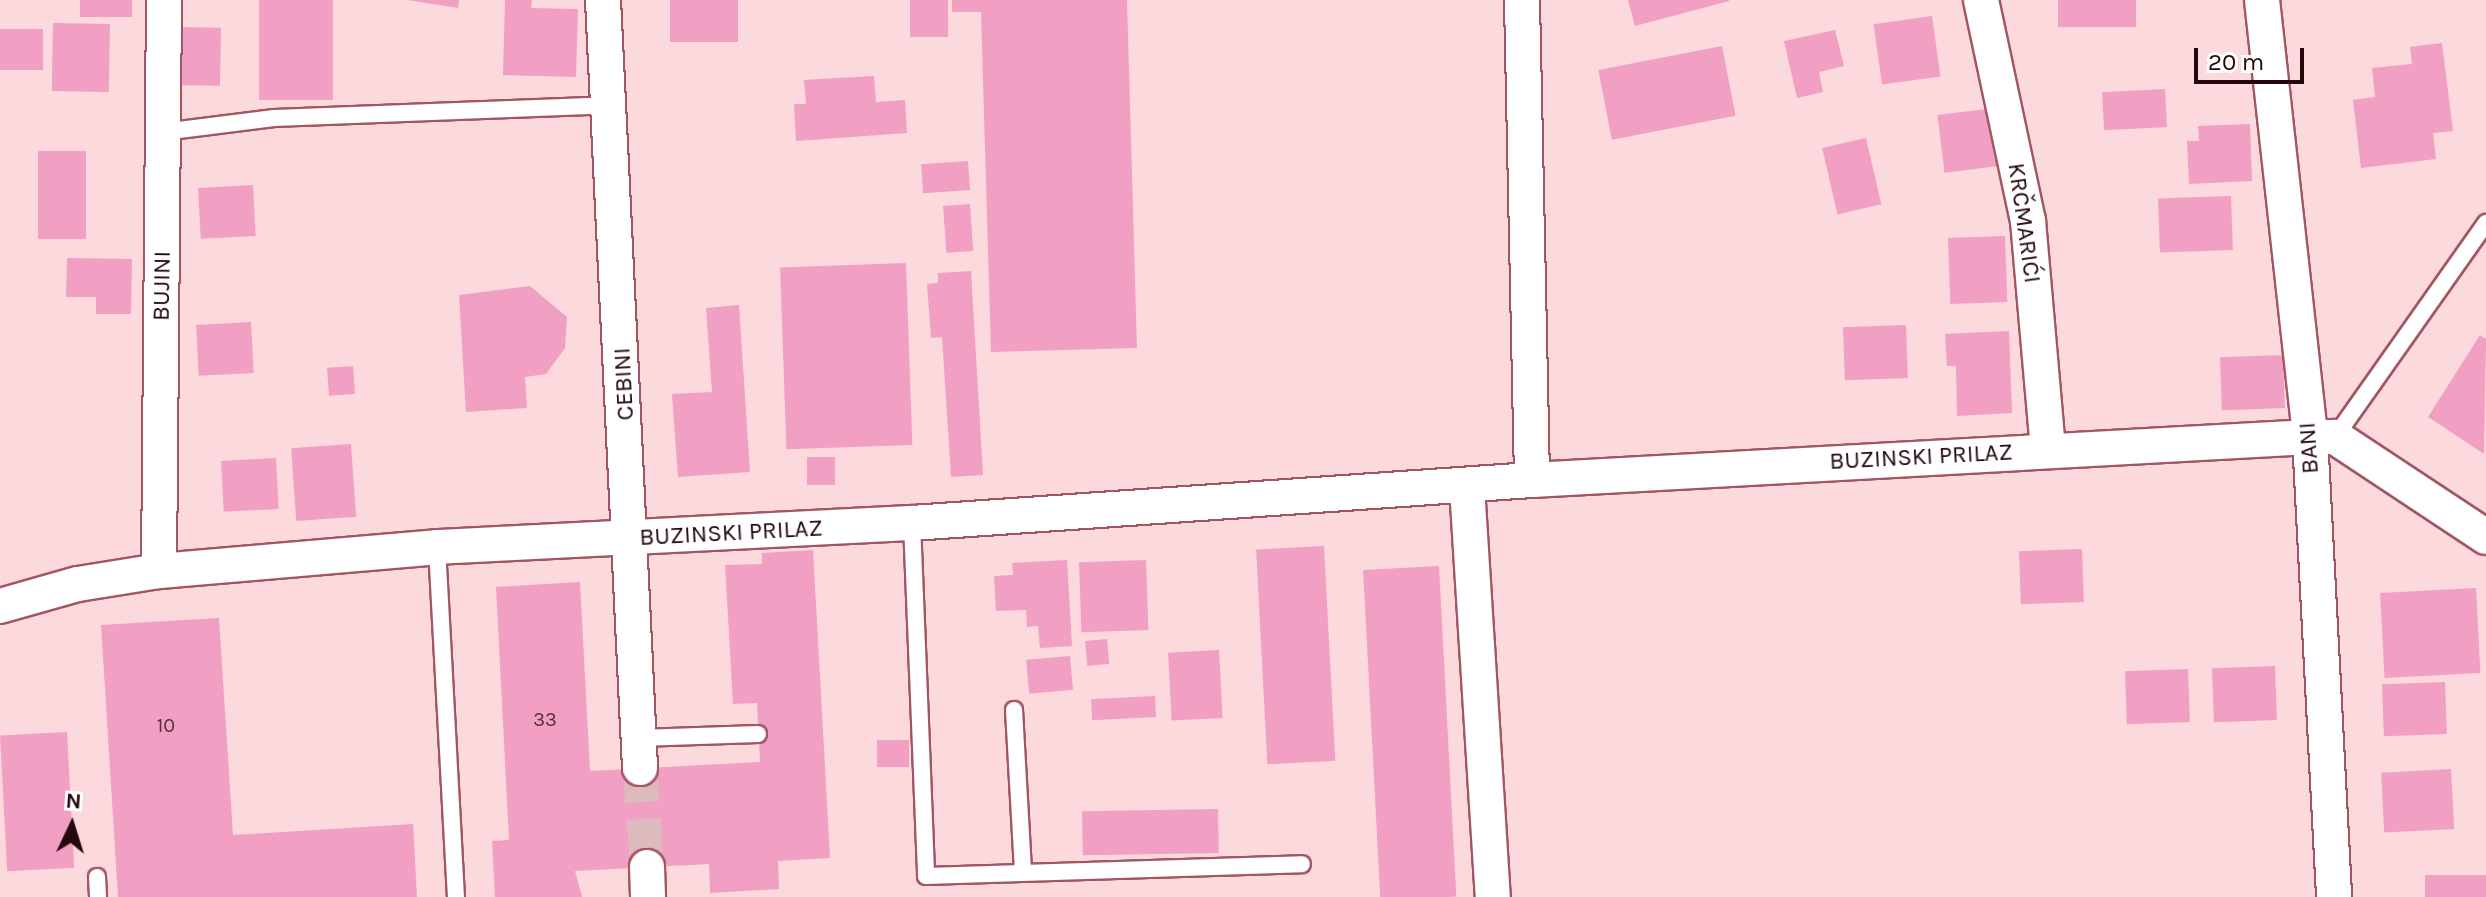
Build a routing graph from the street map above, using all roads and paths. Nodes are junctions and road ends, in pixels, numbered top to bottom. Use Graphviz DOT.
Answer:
graph roads {
  1 [pos="164,0"];
  2 [pos="603,0"];
  3 [pos="1522,0"];
  4 [pos="1981,0"];
  5 [pos="2262,0"];
  6 [pos="609,105"];
  7 [pos="163,132"];
  8 [pos="2486,223"];
  9 [pos="2323,437"];
  10 [pos="2048,449"];
  11 [pos="1532,480"];
  12 [pos="1467,487"];
  13 [pos="912,523"];
  14 [pos="2486,537"];
  15 [pos="632,538"];
  16 [pos="437,547"];
  17 [pos="159,571"];
  18 [pos="0,606"];
  19 [pos="1014,710"];
  20 [pos="758,734"];
  21 [pos="640,753"];
  22 [pos="1302,864"];
  23 [pos="1023,872"];
  24 [pos="97,877"];
  25 [pos="98,897"];
  26 [pos="456,897"];
  27 [pos="1493,897"];
  28 [pos="2334,897"];
  1 -- 7 [label="street, BUJINI"];
  2 -- 6 [label="street, CEBINI"];
  3 -- 11 [label="street"];
  4 -- 10 [label="street, KRČMARIĆI"];
  5 -- 9 [label="street, BANI"];
  6 -- 7 [label="lane"];
  6 -- 15 [label="street, CEBINI"];
  7 -- 17 [label="street, BUJINI"];
  8 -- 9 [label="lane"];
  9 -- 10 [label="street, BUZINSKI PRILAZ"];
  9 -- 14 [label="street"];
  9 -- 28 [label="street, BANI"];
  10 -- 11 [label="street, BUZINSKI PRILAZ"];
  11 -- 12 [label="street, BUZINSKI PRILAZ"];
  12 -- 13 [label="street, BUZINSKI PRILAZ"];
  12 -- 27 [label="street"];
  13 -- 15 [label="street, BUZINSKI PRILAZ"];
  13 -- 23 [label="lane"];
  15 -- 16 [label="street, BUZINSKI PRILAZ"];
  15 -- 21 [label="street, CEBINI"];
  16 -- 17 [label="street, BUZINSKI PRILAZ"];
  16 -- 26 [label="lane"];
  17 -- 18 [label="street, BUZINSKI PRILAZ"];
  19 -- 23 [label="lane"];
  20 -- 21 [label="lane"];
  22 -- 23 [label="lane"];
  24 -- 25 [label="lane"];
}
